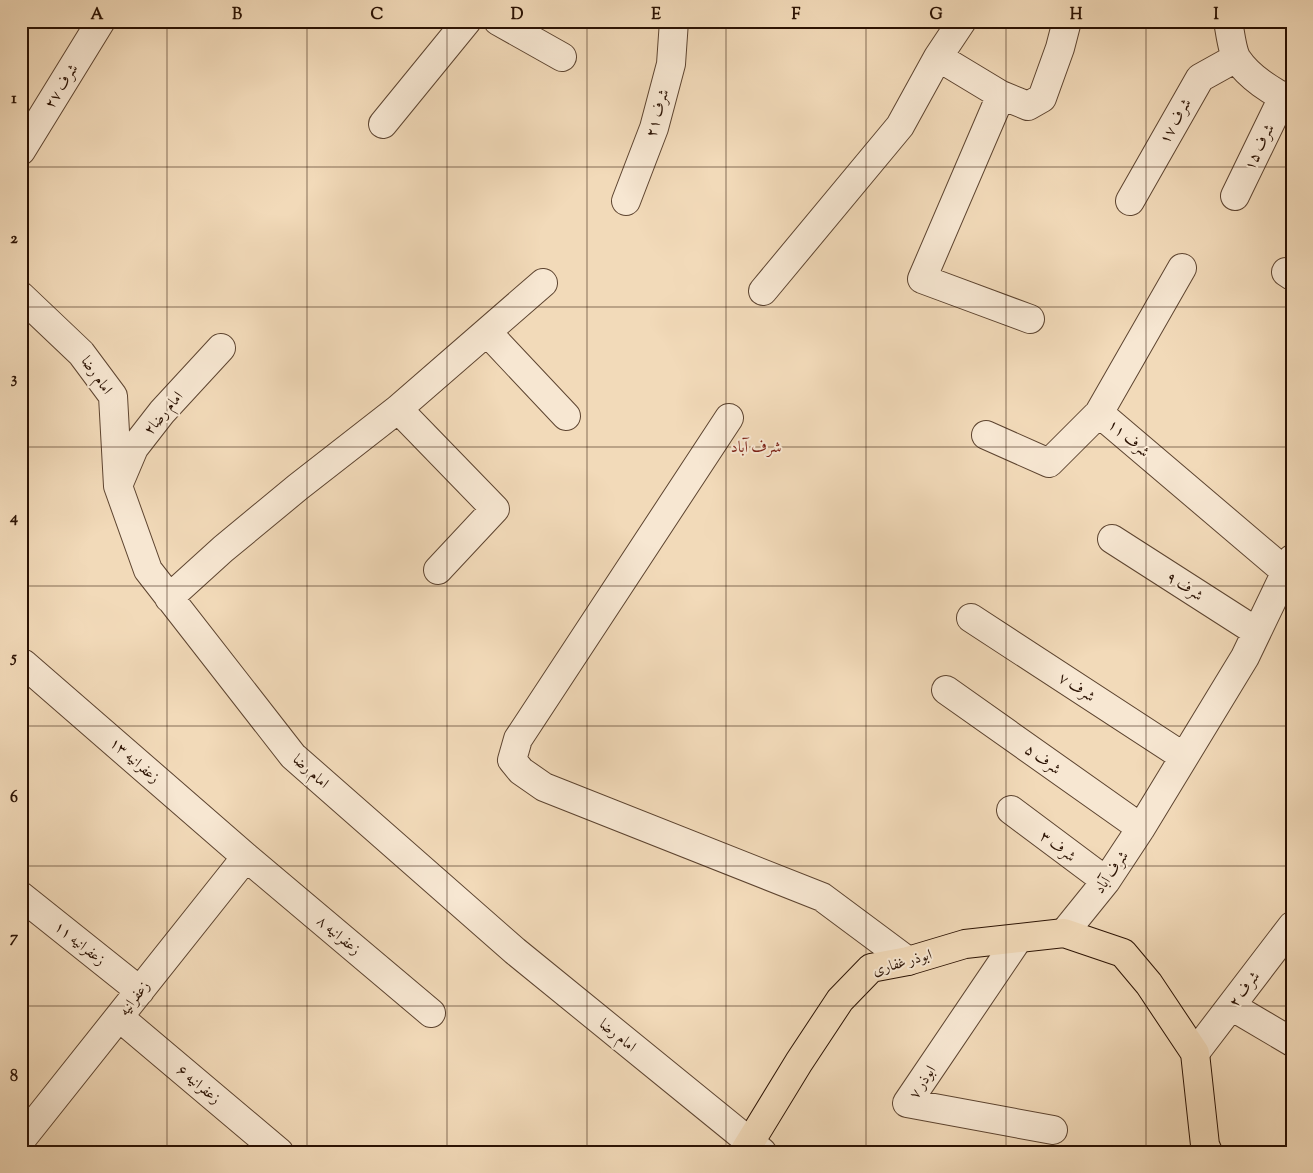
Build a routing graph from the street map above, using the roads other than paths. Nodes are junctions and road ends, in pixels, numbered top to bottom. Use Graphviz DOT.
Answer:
graph roads {
  1 [pos="102,21"];
  2 [pos="467,21"];
  3 [pos="498,21"];
  4 [pos="674,21"];
  5 [pos="962,21"];
  6 [pos="1068,21"];
  7 [pos="1228,21"];
  8 [pos="562,57"];
  9 [pos="938,57"];
  10 [pos="1236,58"];
  11 [pos="1001,95"];
  12 [pos="1287,99"];
  13 [pos="384,124"];
  14 [pos="21,151"];
  15 [pos="1235,196"];
  16 [pos="626,201"];
  17 [pos="1130,201"];
  18 [pos="1182,268"];
  19 [pos="543,283"];
  20 [pos="763,291"];
  21 [pos="21,296"];
  22 [pos="1030,319"];
  23 [pos="487,332"];
  24 [pos="220,348"];
  25 [pos="398,409"];
  26 [pos="1099,413"];
  27 [pos="566,416"];
  28 [pos="729,418"];
  29 [pos="986,435"];
  30 [pos="118,486"];
  31 [pos="1112,539"];
  32 [pos="1289,565"];
  33 [pos="438,570"];
  34 [pos="169,598"];
  35 [pos="971,618"];
  36 [pos="1257,632"];
  37 [pos="24,664"];
  38 [pos="946,690"];
  39 [pos="1184,757"];
  40 [pos="1011,810"];
  41 [pos="1141,828"];
  42 [pos="246,857"];
  43 [pos="1106,881"];
  44 [pos="21,896"];
  45 [pos="1292,926"];
  46 [pos="1064,933"];
  47 [pos="1018,939"];
  48 [pos="908,961"];
  49 [pos="140,991"];
  50 [pos="1231,1006"];
  51 [pos="431,1013"];
  52 [pos="119,1017"];
  53 [pos="1292,1042"];
  54 [pos="1196,1053"];
  55 [pos="1053,1130"];
  56 [pos="22,1137"];
  57 [pos="752,1149"];
  58 [pos="279,1152"];
  59 [pos="1208,1152"];
  1 -- 14 [label="street, شرف ۲۷"];
  2 -- 13 [label="street"];
  3 -- 8 [label="street"];
  4 -- 16 [label="street, شرف ۲۱"];
  5 -- 9 [label="street"];
  6 -- 11 [label="street"];
  7 -- 10 [label="street"];
  9 -- 11 [label="street"];
  9 -- 20 [label="street"];
  10 -- 12 [label="street"];
  10 -- 17 [label="street, شرف ۱۷"];
  11 -- 22 [label="street"];
  12 -- 15 [label="street, شرف ۱۵"];
  18 -- 26 [label="street, شرف ۱۱"];
  19 -- 23 [label="street"];
  21 -- 30 [label="street, امام رضا"];
  23 -- 25 [label="street"];
  23 -- 27 [label="street"];
  24 -- 30 [label="street, امام رضا۲"];
  25 -- 33 [label="street"];
  25 -- 34 [label="street"];
  26 -- 29 [label="street"];
  26 -- 32 [label="street, شرف ۱۱"];
  28 -- 48 [label="street"];
  30 -- 34 [label="street, امام رضا"];
  31 -- 36 [label="street, شرف ۹"];
  32 -- 36 [label="street, شرف آباد"];
  34 -- 57 [label="street, امام رضا"];
  35 -- 39 [label="street, شرف ۷"];
  36 -- 39 [label="street, شرف آباد"];
  37 -- 42 [label="street, زعفرانیه ۱۳"];
  38 -- 41 [label="street, شرف ۵"];
  39 -- 41 [label="street, شرف آباد"];
  40 -- 43 [label="street, شرف ۳"];
  41 -- 43 [label="street, شرف آباد"];
  42 -- 49 [label="street, زعفرانیه"];
  42 -- 51 [label="street, زعفرانیه ۸"];
  43 -- 46 [label="street, شرف آباد"];
  44 -- 49 [label="street, زعفرانیه ۱۱"];
  45 -- 50 [label="street, شرف ۲"];
  46 -- 47 [label="main road, ابوذر غفاری"];
  46 -- 54 [label="main road"];
  47 -- 48 [label="main road, ابوذر غفاری"];
  47 -- 55 [label="street, ابوذر ۷"];
  48 -- 57 [label="main road, ابوذر غفاری"];
  49 -- 52 [label="street, زعفرانیه"];
  50 -- 53 [label="street"];
  50 -- 54 [label="street, شرف ۲"];
  52 -- 56 [label="street, زعفرانیه"];
  52 -- 58 [label="street, زعفرانیه ۶"];
  54 -- 59 [label="main road"];
}
